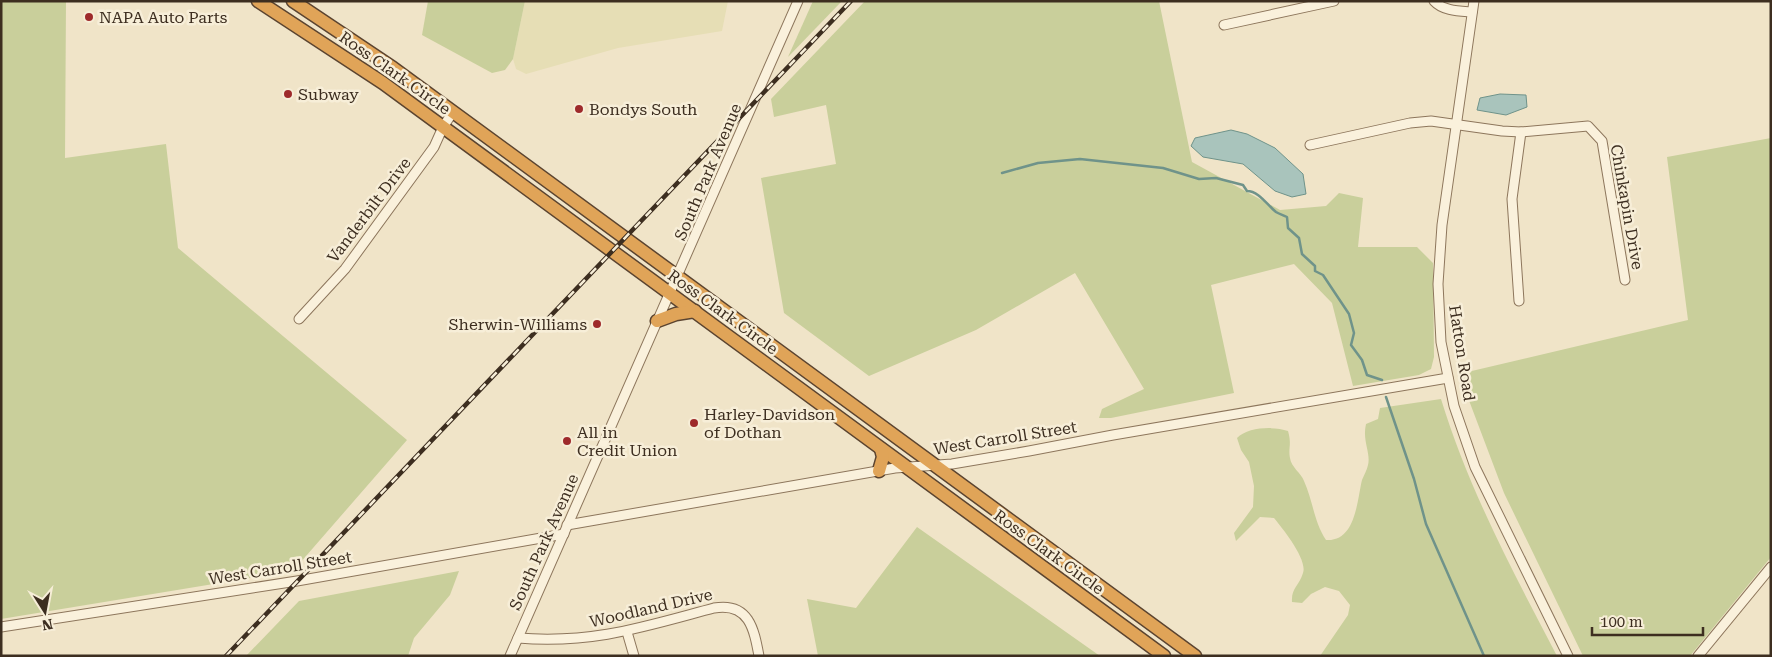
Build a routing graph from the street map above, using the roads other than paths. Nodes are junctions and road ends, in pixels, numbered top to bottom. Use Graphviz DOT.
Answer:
graph roads {
  1 [pos="293,1"];
  2 [pos="798,1"];
  3 [pos="1334,1"];
  4 [pos="1434,1"];
  5 [pos="1474,1"];
  6 [pos="259,2"];
  7 [pos="1472,12"];
  8 [pos="1224,25"];
  9 [pos="348,37"];
  10 [pos="338,52"];
  11 [pos="453,112"];
  12 [pos="1456,125"];
  13 [pos="443,127"];
  14 [pos="1521,132"];
  15 [pos="1310,145"];
  16 [pos="678,276"];
  17 [pos="1625,280"];
  18 [pos="670,293"];
  19 [pos="1520,301"];
  20 [pos="695,311"];
  21 [pos="299,319"];
  22 [pos="657,321"];
  23 [pos="751,330"];
  24 [pos="740,345"];
  25 [pos="1448,378"];
  26 [pos="844,398"];
  27 [pos="833,413"];
  28 [pos="881,448"];
  29 [pos="936,465"];
  30 [pos="906,467"];
  31 [pos="879,471"];
  32 [pos="566,530"];
  33 [pos="1771,567"];
  34 [pos="1,627"];
  35 [pos="628,632"];
  36 [pos="518,638"];
  37 [pos="1181,652"];
  38 [pos="510,656"];
  39 [pos="634,656"];
  40 [pos="759,656"];
  41 [pos="1164,656"];
  42 [pos="1195,656"];
  43 [pos="1568,656"];
  44 [pos="1698,656"];
  1 -- 9 [label="highway, Ross Clark Circle"];
  2 -- 16 [label="street, South Park Avenue"];
  3 -- 8 [label="street"];
  4 -- 7 [label="street"];
  5 -- 7 [label="street, Hatton Road"];
  6 -- 10 [label="highway, Ross Clark Circle"];
  7 -- 12 [label="street, Hatton Road"];
  9 -- 10 [label="highway"];
  9 -- 11 [label="highway, Ross Clark Circle"];
  10 -- 13 [label="highway, Ross Clark Circle"];
  11 -- 13 [label="street, Vanderbilt Drive"];
  11 -- 16 [label="highway, Ross Clark Circle"];
  12 -- 14 [label="street, Chinkapin Drive"];
  12 -- 15 [label="street, Chinkapin Drive"];
  12 -- 25 [label="street, Hatton Road"];
  13 -- 18 [label="highway, Ross Clark Circle"];
  13 -- 21 [label="street, Vanderbilt Drive"];
  14 -- 17 [label="street, Chinkapin Drive"];
  14 -- 19 [label="street"];
  16 -- 18 [label="street, South Park Avenue"];
  16 -- 23 [label="highway, Ross Clark Circle"];
  18 -- 20 [label="highway, Ross Clark Circle"];
  18 -- 22 [label="street, South Park Avenue"];
  20 -- 22 [label="highway"];
  20 -- 24 [label="highway, Ross Clark Circle"];
  22 -- 32 [label="street, South Park Avenue"];
  23 -- 24 [label="highway"];
  23 -- 26 [label="highway, Ross Clark Circle"];
  24 -- 27 [label="highway, Ross Clark Circle"];
  25 -- 29 [label="street, West Carroll Street"];
  25 -- 43 [label="street, Hatton Road"];
  26 -- 27 [label="highway"];
  26 -- 29 [label="highway, Ross Clark Circle"];
  27 -- 28 [label="highway, Ross Clark Circle"];
  28 -- 30 [label="highway, Ross Clark Circle"];
  28 -- 31 [label="highway"];
  29 -- 30 [label="street, West Carroll Street"];
  29 -- 37 [label="highway, Ross Clark Circle"];
  30 -- 31 [label="street, West Carroll Street"];
  30 -- 41 [label="highway, Ross Clark Circle"];
  31 -- 32 [label="street, West Carroll Street"];
  32 -- 34 [label="street, West Carroll Street"];
  32 -- 36 [label="street, South Park Avenue"];
  33 -- 44 [label="street"];
  35 -- 36 [label="street, Woodland Drive"];
  35 -- 39 [label="street"];
  35 -- 40 [label="street, Woodland Drive"];
  36 -- 38 [label="street, South Park Avenue"];
  37 -- 42 [label="highway, Ross Clark Circle"];
}
